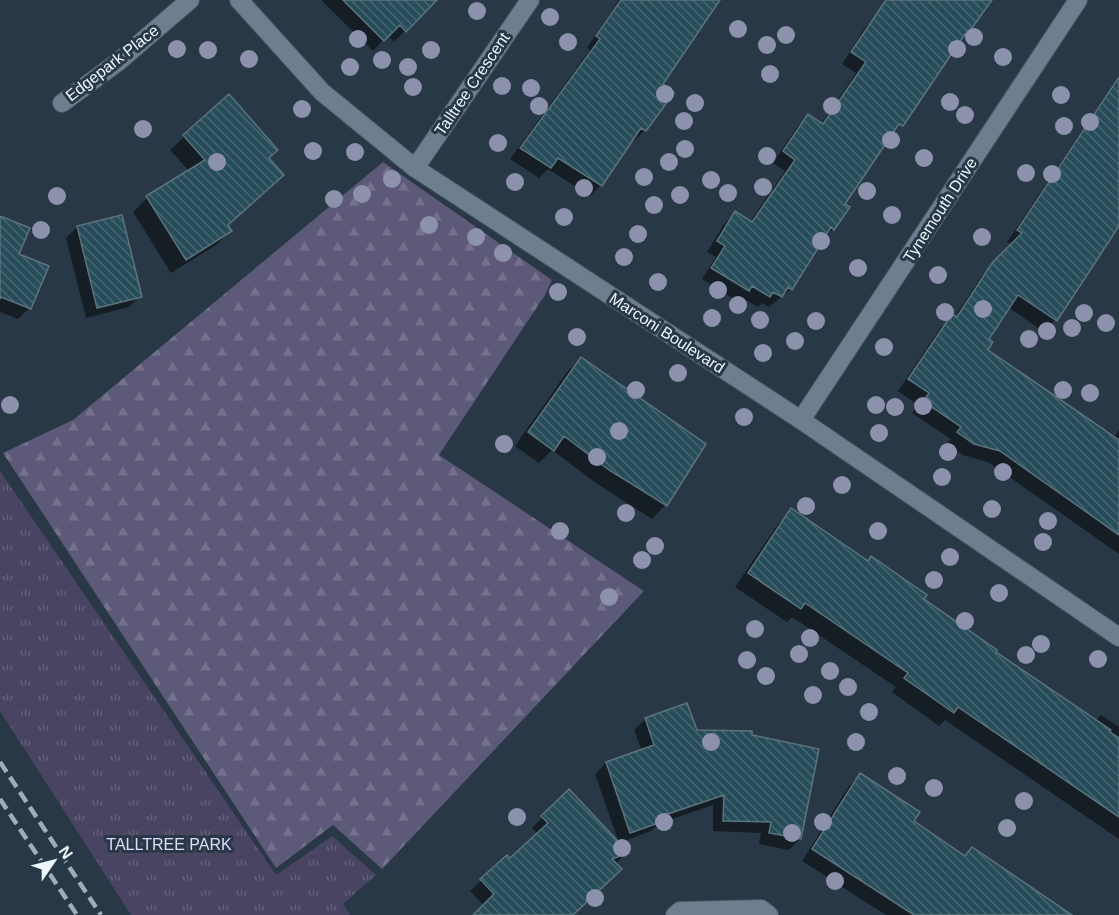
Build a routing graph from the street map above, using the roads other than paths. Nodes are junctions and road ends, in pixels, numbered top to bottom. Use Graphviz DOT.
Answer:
graph roads {
  1 [pos="190,0"];
  2 [pos="239,0"];
  3 [pos="530,0"];
  4 [pos="1078,0"];
  5 [pos="62,104"];
  6 [pos="415,168"];
  7 [pos="801,420"];
  8 [pos="1119,637"];
  9 [pos="675,915"];
  10 [pos="770,915"];
  1 -- 5 [label="street, Edgepark Place"];
  2 -- 6 [label="street, Marconi Boulevard"];
  3 -- 6 [label="street, Talltree Crescent"];
  4 -- 7 [label="street, Tynemouth Drive"];
  6 -- 7 [label="street, Marconi Boulevard"];
  7 -- 8 [label="street, Marconi Boulevard"];
  9 -- 10 [label="street"];
}
